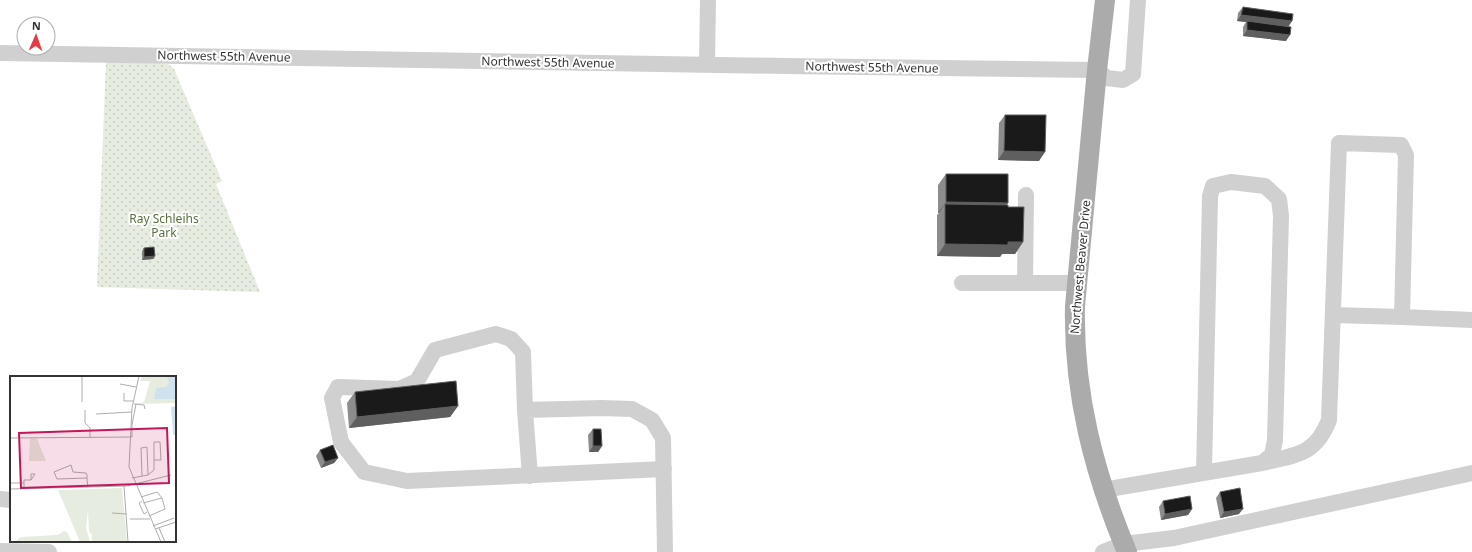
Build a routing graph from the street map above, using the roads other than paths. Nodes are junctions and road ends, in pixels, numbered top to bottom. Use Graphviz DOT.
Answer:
graph roads {
  1 [pos="708,0"];
  2 [pos="1105,0"];
  3 [pos="1138,0"];
  4 [pos="0,53"];
  5 [pos="708,65"];
  6 [pos="1096,70"];
  7 [pos="1026,195"];
  8 [pos="962,283"];
  9 [pos="1025,283"];
  10 [pos="1078,283"];
  11 [pos="1333,315"];
  12 [pos="1402,317"];
  13 [pos="1472,320"];
  14 [pos="524,410"];
  15 [pos="1262,463"];
  16 [pos="664,469"];
  17 [pos="1204,472"];
  18 [pos="1472,473"];
  19 [pos="530,476"];
  20 [pos="1103,490"];
  21 [pos="0,499"];
  22 [pos="10,500"];
  23 [pos="1126,548"];
  24 [pos="0,551"];
  25 [pos="36,552"];
  26 [pos="49,552"];
  27 [pos="665,552"];
  28 [pos="1103,552"];
  1 -- 5 [label="street"];
  2 -- 6 [label="main road, Northwest Beaver Drive"];
  3 -- 6 [label="street"];
  4 -- 5 [label="street, Northwest 55th Avenue"];
  5 -- 6 [label="street, Northwest 55th Avenue"];
  6 -- 10 [label="main road, Northwest Beaver Drive"];
  7 -- 9 [label="street"];
  8 -- 9 [label="street"];
  9 -- 10 [label="street"];
  10 -- 20 [label="main road, Northwest Beaver Drive"];
  11 -- 12 [label="street"];
  11 -- 12 [label="street"];
  11 -- 15 [label="street"];
  12 -- 13 [label="street"];
  14 -- 16 [label="street"];
  14 -- 19 [label="street"];
  14 -- 19 [label="street"];
  15 -- 17 [label="street"];
  15 -- 17 [label="street"];
  16 -- 19 [label="street"];
  16 -- 27 [label="street"];
  17 -- 20 [label="street"];
  18 -- 23 [label="street"];
  20 -- 23 [label="main road, Northwest Beaver Drive"];
  21 -- 22 [label="street"];
  23 -- 28 [label="street"];
  24 -- 25 [label="street"];
  25 -- 26 [label="street"];
}
